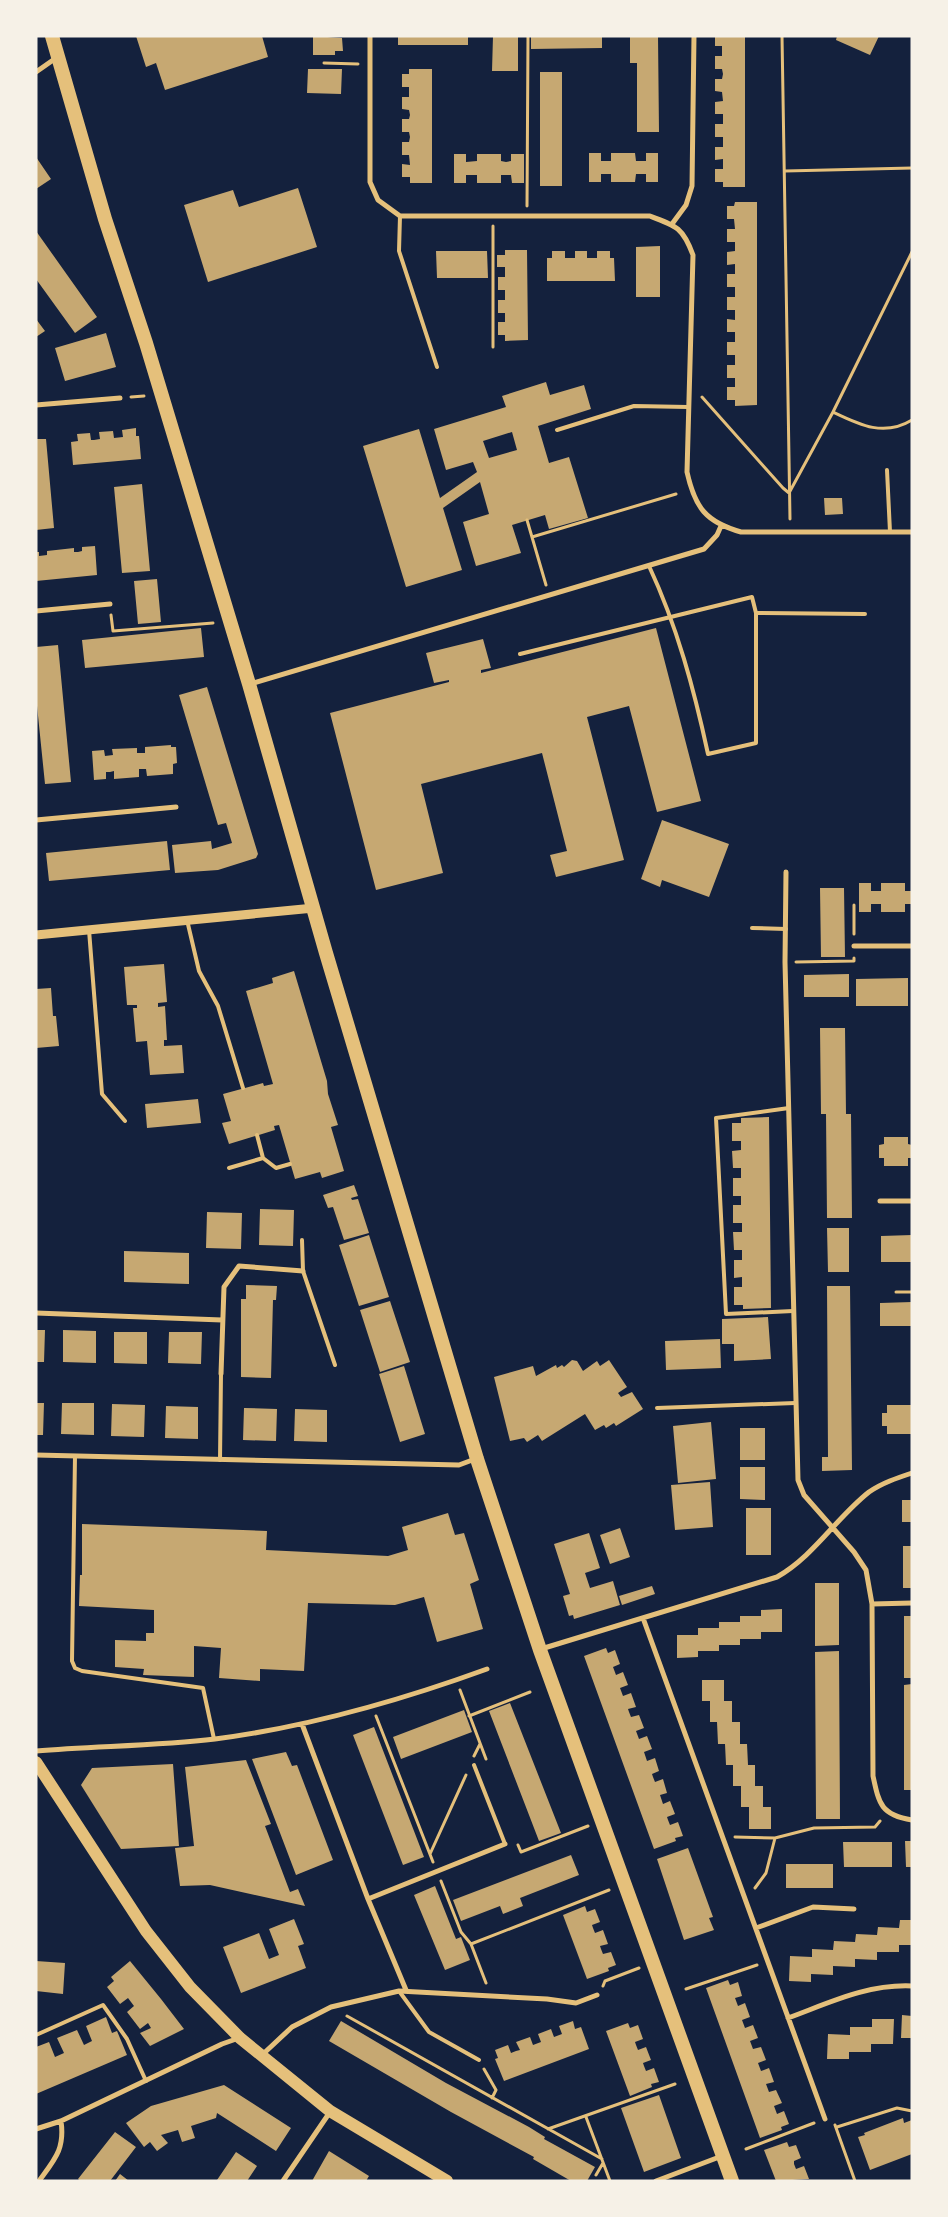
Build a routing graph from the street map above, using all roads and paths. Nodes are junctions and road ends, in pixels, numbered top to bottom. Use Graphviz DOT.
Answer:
graph roads {
  1 [pos="52,36"];
  2 [pos="370,36"];
  3 [pos="528,36"];
  4 [pos="694,36"];
  5 [pos="782,36"];
  6 [pos="58,57"];
  7 [pos="324,63"];
  8 [pos="370,64"];
  9 [pos="36,72"];
  10 [pos="912,168"];
  11 [pos="785,171"];
  12 [pos="400,216"];
  13 [pos="494,216"];
  14 [pos="527,216"];
  15 [pos="672,224"];
  16 [pos="912,252"];
  17 [pos="493,347"];
  18 [pos="437,366"];
  19 [pos="688,382"];
  20 [pos="162,395"];
  21 [pos="120,398"];
  22 [pos="36,405"];
  23 [pos="688,406"];
  24 [pos="833,412"];
  25 [pos="912,420"];
  26 [pos="557,430"];
  27 [pos="887,470"];
  28 [pos="789,492"];
  29 [pos="676,494"];
  30 [pos="790,519"];
  31 [pos="527,520"];
  32 [pos="721,526"];
  33 [pos="890,532"];
  34 [pos="912,532"];
  35 [pos="532,537"];
  36 [pos="650,566"];
  37 [pos="549,595"];
  38 [pos="110,604"];
  39 [pos="36,611"];
  40 [pos="756,613"];
  41 [pos="865,614"];
  42 [pos="672,618"];
  43 [pos="230,622"];
  44 [pos="520,654"];
  45 [pos="249,684"];
  46 [pos="176,807"];
  47 [pos="36,820"];
  48 [pos="786,872"];
  49 [pos="854,905"];
  50 [pos="314,908"];
  51 [pos="187,920"];
  52 [pos="752,928"];
  53 [pos="786,929"];
  54 [pos="89,930"];
  55 [pos="36,935"];
  56 [pos="854,946"];
  57 [pos="912,946"];
  58 [pos="785,962"];
  59 [pos="243,1088"];
  60 [pos="788,1108"];
  61 [pos="125,1121"];
  62 [pos="257,1136"];
  63 [pos="263,1158"];
  64 [pos="290,1164"];
  65 [pos="229,1168"];
  66 [pos="880,1201"];
  67 [pos="912,1201"];
  68 [pos="302,1240"];
  69 [pos="303,1271"];
  70 [pos="896,1292"];
  71 [pos="912,1292"];
  72 [pos="793,1311"];
  73 [pos="36,1313"];
  74 [pos="222,1320"];
  75 [pos="334,1365"];
  76 [pos="221,1374"];
  77 [pos="795,1402"];
  78 [pos="657,1408"];
  79 [pos="36,1455"];
  80 [pos="75,1456"];
  81 [pos="477,1459"];
  82 [pos="220,1460"];
  83 [pos="912,1473"];
  84 [pos="834,1528"];
  85 [pos="912,1603"];
  86 [pos="872,1604"];
  87 [pos="643,1618"];
  88 [pos="540,1650"];
  89 [pos="487,1669"];
  90 [pos="530,1692"];
  91 [pos="372,1706"];
  92 [pos="469,1716"];
  93 [pos="302,1724"];
  94 [pos="214,1739"];
  95 [pos="480,1744"];
  96 [pos="36,1750"];
  97 [pos="36,1762"];
  98 [pos="473,1763"];
  99 [pos="468,1769"];
  100 [pos="887,1813"];
  101 [pos="912,1820"];
  102 [pos="602,1821"];
  103 [pos="723,1836"];
  104 [pos="775,1838"];
  105 [pos="505,1844"];
  106 [pos="430,1854"];
  107 [pos="437,1871"];
  108 [pos="625,1884"];
  109 [pos="753,1890"];
  110 [pos="368,1899"];
  111 [pos="854,1909"];
  112 [pos="756,1928"];
  113 [pos="471,1944"];
  114 [pos="768,1961"];
  115 [pos="654,1963"];
  116 [pos="912,1986"];
  117 [pos="686,1989"];
  118 [pos="406,1990"];
  119 [pos="399,1991"];
  120 [pos="491,1995"];
  121 [pos="597,1995"];
  122 [pos="347,2016"];
  123 [pos="788,2018"];
  124 [pos="36,2035"];
  125 [pos="240,2038"];
  126 [pos="262,2055"];
  127 [pos="479,2060"];
  128 [pos="146,2081"];
  129 [pos="675,2084"];
  130 [pos="492,2098"];
  131 [pos="330,2111"];
  132 [pos="912,2111"];
  133 [pos="586,2117"];
  134 [pos="825,2119"];
  135 [pos="62,2120"];
  136 [pos="837,2126"];
  137 [pos="36,2129"];
  138 [pos="548,2130"];
  139 [pos="746,2149"];
  140 [pos="723,2156"];
  141 [pos="602,2161"];
  142 [pos="596,2175"];
  143 [pos="39,2181"];
  144 [pos="282,2181"];
  145 [pos="447,2181"];
  146 [pos="610,2181"];
  147 [pos="656,2181"];
  148 [pos="732,2181"];
  149 [pos="856,2181"];
  1 -- 6 [label="highway"];
  2 -- 8 [label="street"];
  3 -- 14 [label="path"];
  4 -- 15 [label="street"];
  5 -- 11 [label="path"];
  6 -- 9 [label="street"];
  6 -- 20 [label="highway"];
  7 -- 8 [label="path"];
  8 -- 12 [label="street"];
  10 -- 11 [label="path"];
  11 -- 28 [label="path"];
  12 -- 13 [label="street"];
  12 -- 18 [label="lane"];
  13 -- 14 [label="street"];
  13 -- 17 [label="path"];
  14 -- 15 [label="street"];
  15 -- 19 [label="street"];
  16 -- 24 [label="path"];
  19 -- 23 [label="street"];
  19 -- 28 [label="path"];
  20 -- 21 [label="path"];
  20 -- 43 [label="highway"];
  21 -- 22 [label="street"];
  23 -- 26 [label="lane"];
  23 -- 32 [label="street"];
  24 -- 25 [label="path"];
  24 -- 28 [label="path"];
  27 -- 33 [label="lane"];
  28 -- 30 [label="path"];
  29 -- 35 [label="path"];
  31 -- 35 [label="path"];
  32 -- 33 [label="street"];
  32 -- 36 [label="street"];
  33 -- 34 [label="street"];
  35 -- 37 [label="path"];
  36 -- 37 [label="street"];
  36 -- 42 [label="lane"];
  37 -- 45 [label="street"];
  38 -- 39 [label="street"];
  38 -- 43 [label="path"];
  40 -- 41 [label="lane"];
  40 -- 42 [label="lane"];
  40 -- 42 [label="lane"];
  42 -- 44 [label="lane"];
  43 -- 45 [label="highway"];
  45 -- 50 [label="highway"];
  46 -- 47 [label="street"];
  48 -- 53 [label="street"];
  49 -- 56 [label="path"];
  50 -- 51 [label="street"];
  50 -- 81 [label="highway"];
  51 -- 54 [label="street"];
  51 -- 59 [label="lane"];
  52 -- 53 [label="lane"];
  53 -- 58 [label="street"];
  54 -- 55 [label="street"];
  54 -- 61 [label="lane"];
  56 -- 57 [label="street"];
  56 -- 58 [label="path"];
  58 -- 60 [label="street"];
  60 -- 72 [label="street"];
  60 -- 72 [label="lane"];
  62 -- 63 [label="lane"];
  63 -- 64 [label="lane"];
  63 -- 65 [label="lane"];
  66 -- 67 [label="street"];
  68 -- 69 [label="lane"];
  69 -- 74 [label="street"];
  69 -- 75 [label="lane"];
  70 -- 71 [label="path"];
  72 -- 77 [label="street"];
  73 -- 74 [label="street"];
  74 -- 76 [label="street"];
  76 -- 82 [label="lane"];
  77 -- 78 [label="lane"];
  77 -- 84 [label="street"];
  79 -- 80 [label="street"];
  80 -- 82 [label="street"];
  80 -- 94 [label="lane"];
  81 -- 82 [label="street"];
  81 -- 88 [label="highway"];
  83 -- 84 [label="street"];
  84 -- 86 [label="street"];
  84 -- 87 [label="street"];
  85 -- 86 [label="street"];
  86 -- 100 [label="street"];
  87 -- 88 [label="street"];
  87 -- 103 [label="street"];
  88 -- 102 [label="highway"];
  89 -- 91 [label="street"];
  90 -- 92 [label="path"];
  91 -- 93 [label="street"];
  91 -- 106 [label="path"];
  93 -- 94 [label="street"];
  93 -- 110 [label="street"];
  94 -- 96 [label="street"];
  95 -- 98 [label="path"];
  97 -- 125 [label="main road"];
  98 -- 105 [label="lane"];
  99 -- 106 [label="path"];
  100 -- 101 [label="street"];
  100 -- 104 [label="path"];
  102 -- 105 [label="path"];
  102 -- 108 [label="highway"];
  103 -- 104 [label="path"];
  103 -- 112 [label="street"];
  104 -- 109 [label="path"];
  105 -- 107 [label="street"];
  106 -- 107 [label="path"];
  107 -- 110 [label="street"];
  107 -- 113 [label="path"];
  108 -- 113 [label="path"];
  108 -- 115 [label="highway"];
  110 -- 118 [label="street"];
  111 -- 112 [label="street"];
  112 -- 114 [label="street"];
  113 -- 120 [label="path"];
  114 -- 117 [label="path"];
  114 -- 123 [label="street"];
  115 -- 121 [label="path"];
  115 -- 140 [label="highway"];
  116 -- 123 [label="street"];
  118 -- 119 [label="street"];
  118 -- 120 [label="street"];
  119 -- 126 [label="street"];
  119 -- 127 [label="lane"];
  120 -- 121 [label="street"];
  122 -- 130 [label="path"];
  123 -- 134 [label="street"];
  124 -- 128 [label="lane"];
  125 -- 126 [label="main road"];
  125 -- 128 [label="street"];
  126 -- 131 [label="main road"];
  127 -- 130 [label="path"];
  128 -- 135 [label="street"];
  129 -- 133 [label="path"];
  130 -- 138 [label="path"];
  131 -- 144 [label="street"];
  131 -- 145 [label="main road"];
  132 -- 136 [label="path"];
  133 -- 138 [label="path"];
  133 -- 141 [label="path"];
  134 -- 136 [label="path"];
  134 -- 139 [label="path"];
  135 -- 137 [label="street"];
  135 -- 143 [label="street"];
  136 -- 149 [label="path"];
  138 -- 141 [label="path"];
  140 -- 147 [label="street"];
  140 -- 148 [label="highway"];
  141 -- 142 [label="path"];
  141 -- 146 [label="path"];
}
